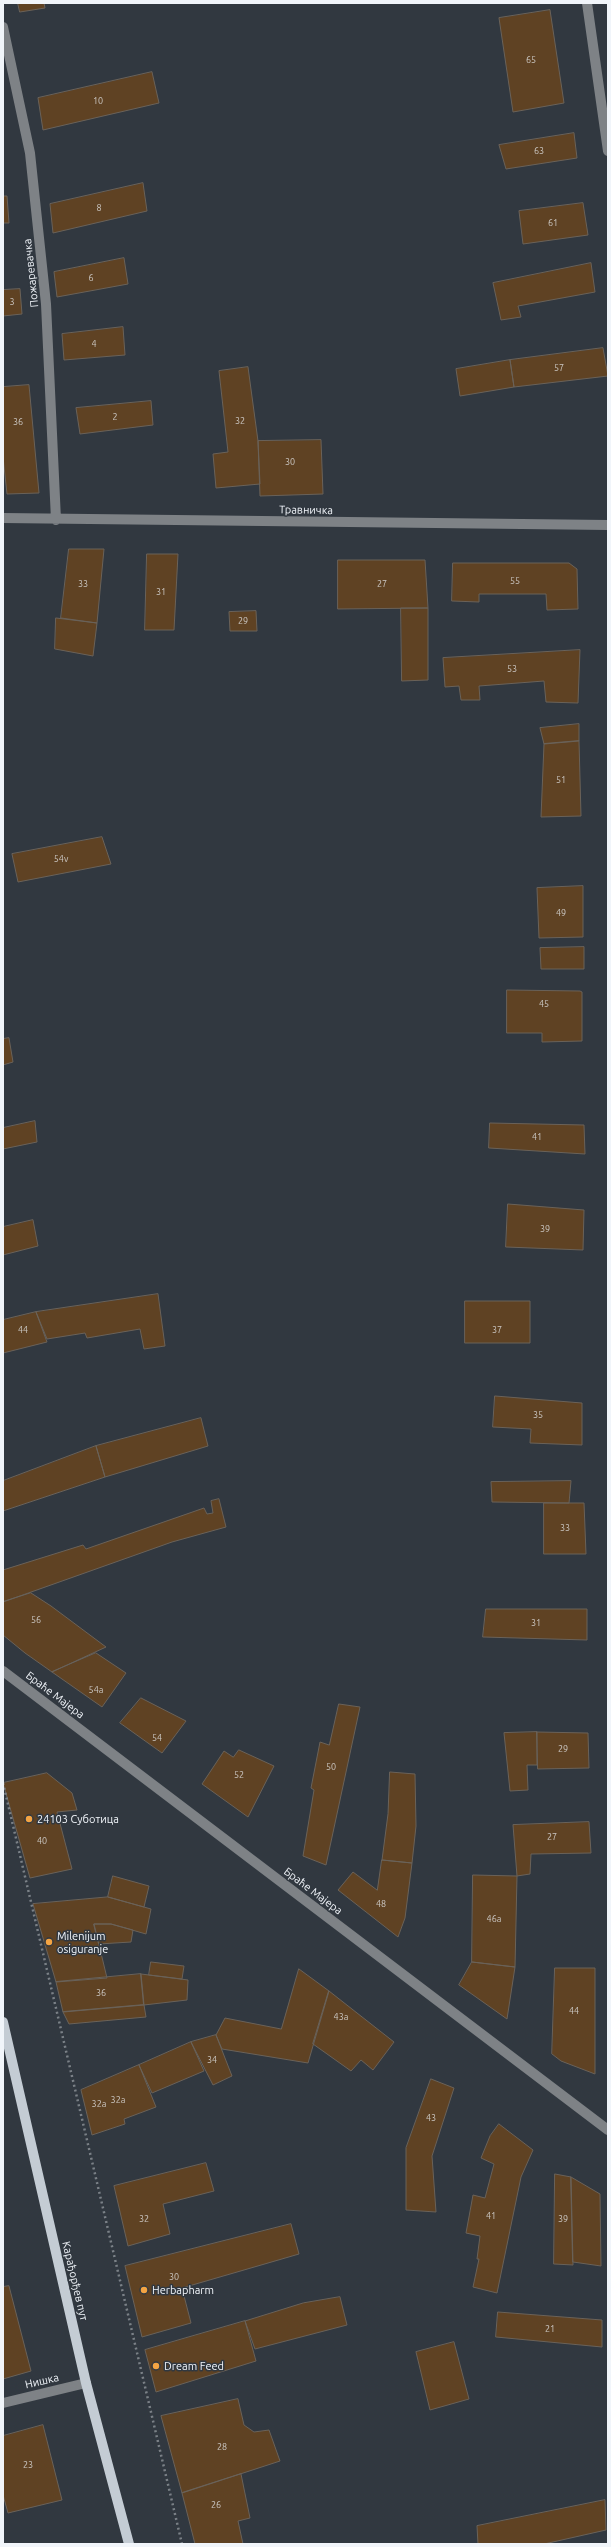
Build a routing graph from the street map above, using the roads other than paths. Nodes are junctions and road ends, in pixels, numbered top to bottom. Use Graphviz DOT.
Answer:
graph roads {
  1 [pos="587,3"];
  2 [pos="3,27"];
  3 [pos="608,151"];
  4 [pos="3,518"];
  5 [pos="56,520"];
  6 [pos="608,525"];
  7 [pos="3,1671"];
  8 [pos="3,2022"];
  9 [pos="608,2130"];
  10 [pos="86,2383"];
  11 [pos="3,2403"];
  12 [pos="129,2544"];
  1 -- 3 [label="street"];
  2 -- 5 [label="street, Пожаревачка"];
  4 -- 5 [label="street, Травничка"];
  5 -- 6 [label="street, Травничка"];
  7 -- 9 [label="street, Браће Мајера"];
  8 -- 10 [label="main road, Карађорђев пут"];
  10 -- 11 [label="street, Нишка"];
  10 -- 12 [label="main road, Карађорђев пут"];
}
